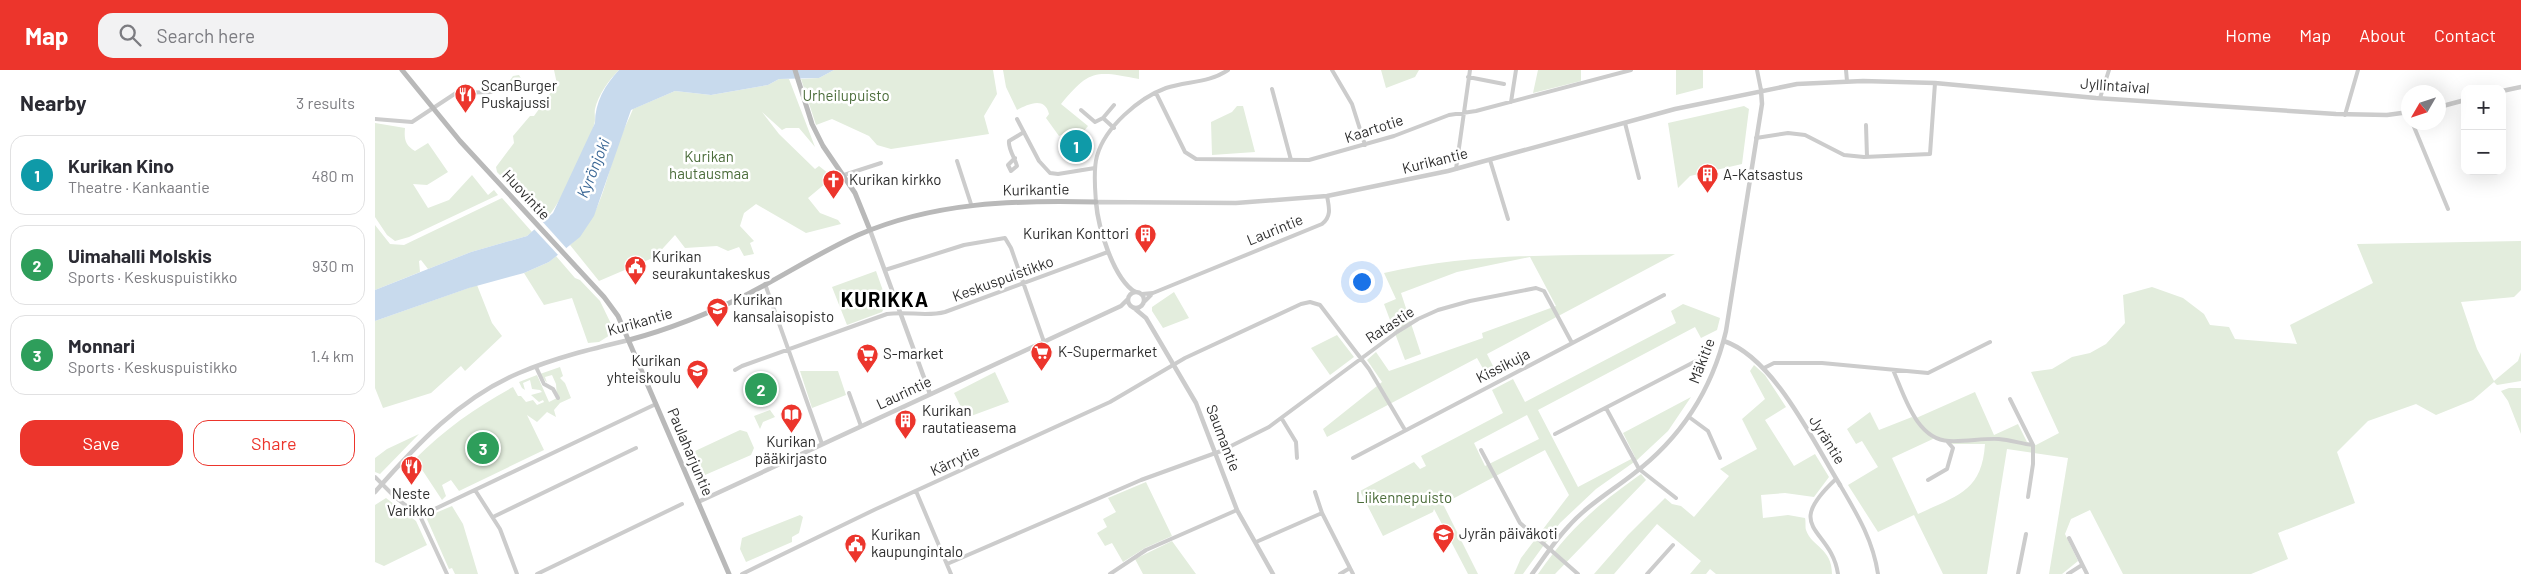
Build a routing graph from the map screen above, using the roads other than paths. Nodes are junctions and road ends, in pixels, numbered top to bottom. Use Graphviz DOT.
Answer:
graph roads {
  1 [pos="403,70"];
  2 [pos="795,70"];
  3 [pos="1228,70"];
  4 [pos="1332,70"];
  5 [pos="1470,70"];
  6 [pos="1516,70"];
  7 [pos="1631,70"];
  8 [pos="1757,70"];
  9 [pos="1846,70"];
  10 [pos="2109,70"];
  11 [pos="2358,70"];
  12 [pos="1468,77"];
  13 [pos="1847,81"];
  14 [pos="1935,83"];
  15 [pos="1504,84"];
  16 [pos="2521,87"];
  17 [pos="1273,89"];
  18 [pos="1761,90"];
  19 [pos="2506,90"];
  20 [pos="491,92"];
  21 [pos="457,93"];
  22 [pos="1156,93"];
  23 [pos="2100,98"];
  24 [pos="460,100"];
  25 [pos="2461,101"];
  26 [pos="1511,102"];
  27 [pos="1113,105"];
  28 [pos="2446,105"];
  29 [pos="433,109"];
  30 [pos="1081,110"];
  31 [pos="1463,113"];
  32 [pos="2401,114"];
  33 [pos="2345,115"];
  34 [pos="1103,118"];
  35 [pos="375,119"];
  36 [pos="1017,119"];
  37 [pos="1625,123"];
  38 [pos="1866,125"];
  39 [pos="1114,128"];
  40 [pos="2415,130"];
  41 [pos="1024,132"];
  42 [pos="1755,138"];
  43 [pos="1365,145"];
  44 [pos="1867,157"];
  45 [pos="1015,158"];
  46 [pos="1291,160"];
  47 [pos="1489,160"];
  48 [pos="957,161"];
  49 [pos="881,163"];
  50 [pos="1095,168"];
  51 [pos="1456,169"];
  52 [pos="844,175"];
  53 [pos="1639,178"];
  54 [pos="1327,196"];
  55 [pos="1095,202"];
  56 [pos="971,204"];
  57 [pos="2448,209"];
  58 [pos="1508,219"];
  59 [pos="870,230"];
  60 [pos="1108,252"];
  61 [pos="885,270"];
  62 [pos="1023,283"];
  63 [pos="765,284"];
  64 [pos="1127,285"];
  65 [pos="1135,292"];
  66 [pos="1153,293"];
  67 [pos="1141,294"];
  68 [pos="1663,295"];
  69 [pos="1128,298"];
  70 [pos="1144,303"];
  71 [pos="1121,306"];
  72 [pos="1133,307"];
  73 [pos="900,312"];
  74 [pos="1143,314"];
  75 [pos="629,340"];
  76 [pos="1724,341"];
  77 [pos="1044,342"];
  78 [pos="1990,342"];
  79 [pos="1572,343"];
  80 [pos="788,349"];
  81 [pos="1361,358"];
  82 [pos="1695,361"];
  83 [pos="1174,364"];
  84 [pos="535,366"];
  85 [pos="1764,368"];
  86 [pos="735,370"];
  87 [pos="1893,370"];
  88 [pos="849,393"];
  89 [pos="930,394"];
  90 [pos="557,398"];
  91 [pos="2010,399"];
  92 [pos="656,404"];
  93 [pos="1606,408"];
  94 [pos="1689,417"];
  95 [pos="1282,419"];
  96 [pos="861,426"];
  97 [pos="1405,430"];
  98 [pos="1555,434"];
  99 [pos="1947,441"];
  100 [pos="822,444"];
  101 [pos="2033,445"];
  102 [pos="636,448"];
  103 [pos="1481,450"];
  104 [pos="1215,453"];
  105 [pos="1297,458"];
  106 [pos="1353,458"];
  107 [pos="1720,458"];
  108 [pos="1639,470"];
  109 [pos="375,476"];
  110 [pos="1836,479"];
  111 [pos="1928,480"];
  112 [pos="382,484"];
  113 [pos="1840,485"];
  114 [pos="475,490"];
  115 [pos="916,491"];
  116 [pos="375,492"];
  117 [pos="1315,492"];
  118 [pos="2028,497"];
  119 [pos="1676,498"];
  120 [pos="698,502"];
  121 [pos="682,504"];
  122 [pos="1237,510"];
  123 [pos="1322,513"];
  124 [pos="419,516"];
  125 [pos="493,517"];
  126 [pos="2026,534"];
  127 [pos="2069,538"];
  128 [pos="1256,542"];
  129 [pos="1673,545"];
  130 [pos="1549,550"];
  131 [pos="947,564"];
  132 [pos="2082,565"];
  133 [pos="1350,568"];
  134 [pos="447,574"];
  135 [pos="517,574"];
  136 [pos="537,574"];
  137 [pos="729,574"];
  138 [pos="742,574"];
  139 [pos="951,574"];
  140 [pos="1110,574"];
  141 [pos="1273,574"];
  142 [pos="1340,574"];
  143 [pos="1353,574"];
  144 [pos="1532,574"];
  145 [pos="1578,574"];
  146 [pos="1647,574"];
  147 [pos="1838,574"];
  148 [pos="1878,574"];
  149 [pos="2019,574"];
  150 [pos="2068,574"];
  151 [pos="2087,574"];
  1 -- 29 [label="main road, Huovintie"];
  2 -- 52 [label="main road"];
  3 -- 22 [label="street"];
  4 -- 43 [label="street"];
  5 -- 12 [label="street"];
  6 -- 26 [label="street"];
  7 -- 26 [label="street, Kaartotie"];
  8 -- 18 [label="street"];
  9 -- 13 [label="street"];
  10 -- 23 [label="street"];
  11 -- 33 [label="street"];
  12 -- 15 [label="street"];
  12 -- 31 [label="street"];
  13 -- 14 [label="street, Jyllintaival"];
  13 -- 18 [label="street, Jyllintaival"];
  14 -- 23 [label="street, Jyllintaival"];
  14 -- 44 [label="street"];
  16 -- 19 [label="street"];
  17 -- 46 [label="street"];
  18 -- 37 [label="street, Kurikantie"];
  18 -- 42 [label="street, Mäkitie"];
  20 -- 21 [label="street"];
  21 -- 24 [label="street"];
  21 -- 29 [label="street"];
  22 -- 39 [label="street"];
  22 -- 46 [label="street, Kaartotie"];
  23 -- 33 [label="street, Jyllintaival"];
  25 -- 28 [label="street"];
  26 -- 31 [label="street, Kaartotie"];
  27 -- 34 [label="street"];
  29 -- 35 [label="street"];
  29 -- 75 [label="main road, Huovintie"];
  30 -- 34 [label="street"];
  31 -- 43 [label="street, Kaartotie"];
  31 -- 51 [label="street"];
  32 -- 33 [label="street, Jyllintaival"];
  34 -- 39 [label="street"];
  36 -- 41 [label="street"];
  37 -- 47 [label="street, Kurikantie"];
  37 -- 53 [label="street"];
  38 -- 44 [label="street"];
  39 -- 50 [label="street"];
  40 -- 57 [label="street"];
  41 -- 45 [label="street"];
  41 -- 50 [label="street"];
  42 -- 44 [label="street"];
  42 -- 76 [label="street, Mäkitie"];
  43 -- 46 [label="street, Kaartotie"];
  47 -- 51 [label="street, Kurikantie"];
  47 -- 58 [label="street"];
  48 -- 56 [label="street"];
  49 -- 52 [label="street"];
  50 -- 55 [label="street"];
  51 -- 54 [label="street, Kurikantie"];
  52 -- 59 [label="main road"];
  54 -- 55 [label="street, Kurikantie"];
  54 -- 66 [label="street, Laurintie"];
  55 -- 56 [label="main road, Kurikantie"];
  55 -- 60 [label="street"];
  56 -- 59 [label="main road, Kurikantie"];
  59 -- 61 [label="street"];
  59 -- 63 [label="main road, Kurikantie"];
  60 -- 62 [label="street, Keskuspuistikko"];
  60 -- 64 [label="street"];
  61 -- 62 [label="street"];
  61 -- 73 [label="street"];
  62 -- 73 [label="street, Keskuspuistikko"];
  62 -- 77 [label="street"];
  63 -- 75 [label="main road, Kurikantie"];
  63 -- 80 [label="street"];
  64 -- 65 [label="street"];
  64 -- 69 [label="street"];
  65 -- 67 [label="street"];
  65 -- 69 [label="street, Laurintie"];
  66 -- 67 [label="street, Laurintie"];
  66 -- 70 [label="street, Laurintie"];
  67 -- 70 [label="street"];
  68 -- 79 [label="street, Kissikuja"];
  69 -- 71 [label="street, Laurintie"];
  69 -- 72 [label="street"];
  70 -- 72 [label="street"];
  70 -- 74 [label="street"];
  71 -- 72 [label="street"];
  71 -- 77 [label="street, Laurintie"];
  72 -- 74 [label="street, Saumantie"];
  73 -- 80 [label="street, Keskuspuistikko"];
  73 -- 89 [label="street"];
  74 -- 83 [label="street, Saumantie"];
  75 -- 84 [label="street, Kurikantie"];
  75 -- 92 [label="main road, Paulaharjuntie"];
  76 -- 85 [label="street, Jyräntie"];
  76 -- 94 [label="street, Mäkitie"];
  77 -- 89 [label="street, Laurintie"];
  78 -- 87 [label="street"];
  79 -- 81 [label="street, Ratastie"];
  79 -- 97 [label="street, Kissikuja"];
  80 -- 86 [label="street, Keskuspuistikko"];
  80 -- 100 [label="street"];
  81 -- 83 [label="street, Kärrytie"];
  81 -- 95 [label="street, Ratastie"];
  81 -- 97 [label="street, Kärrytie"];
  82 -- 93 [label="street"];
  83 -- 104 [label="street, Saumantie"];
  83 -- 115 [label="street, Kärrytie"];
  84 -- 90 [label="street"];
  84 -- 112 [label="street, Kurikantie"];
  85 -- 87 [label="street"];
  85 -- 110 [label="street, Jyräntie"];
  87 -- 99 [label="street"];
  88 -- 96 [label="street"];
  89 -- 96 [label="street, Laurintie"];
  91 -- 101 [label="street"];
  92 -- 114 [label="street"];
  92 -- 120 [label="main road, Paulaharjuntie"];
  93 -- 98 [label="street"];
  93 -- 108 [label="street"];
  94 -- 107 [label="street"];
  94 -- 108 [label="street, Mäkitie"];
  95 -- 104 [label="street, Ratastie"];
  95 -- 105 [label="street"];
  96 -- 100 [label="street, Laurintie"];
  97 -- 106 [label="street, Kissikuja"];
  99 -- 101 [label="street"];
  99 -- 111 [label="street"];
  100 -- 120 [label="street, Laurintie"];
  101 -- 118 [label="street"];
  102 -- 125 [label="street"];
  103 -- 130 [label="street"];
  104 -- 122 [label="street, Saumantie"];
  104 -- 131 [label="street, Ratastie"];
  108 -- 119 [label="street"];
  108 -- 130 [label="street, Mäkitie"];
  109 -- 112 [label="street"];
  110 -- 113 [label="street, Jyräntie"];
  110 -- 147 [label="street"];
  112 -- 116 [label="street, Kurikantie"];
  112 -- 124 [label="street"];
  113 -- 148 [label="street, Jyräntie"];
  114 -- 124 [label="street"];
  114 -- 125 [label="street"];
  115 -- 131 [label="street"];
  115 -- 138 [label="street, Kärrytie"];
  117 -- 123 [label="street"];
  120 -- 137 [label="main road, Paulaharjuntie"];
  121 -- 136 [label="street"];
  122 -- 128 [label="street, Saumantie"];
  122 -- 140 [label="street"];
  123 -- 128 [label="street"];
  123 -- 133 [label="street"];
  124 -- 134 [label="street"];
  125 -- 135 [label="street"];
  126 -- 149 [label="street"];
  127 -- 132 [label="street"];
  128 -- 141 [label="street, Saumantie"];
  129 -- 146 [label="street"];
  130 -- 144 [label="street, Mäkitie"];
  130 -- 145 [label="street"];
  131 -- 139 [label="street"];
  132 -- 150 [label="street"];
  132 -- 151 [label="street"];
  133 -- 142 [label="street"];
  133 -- 143 [label="street"];
}
